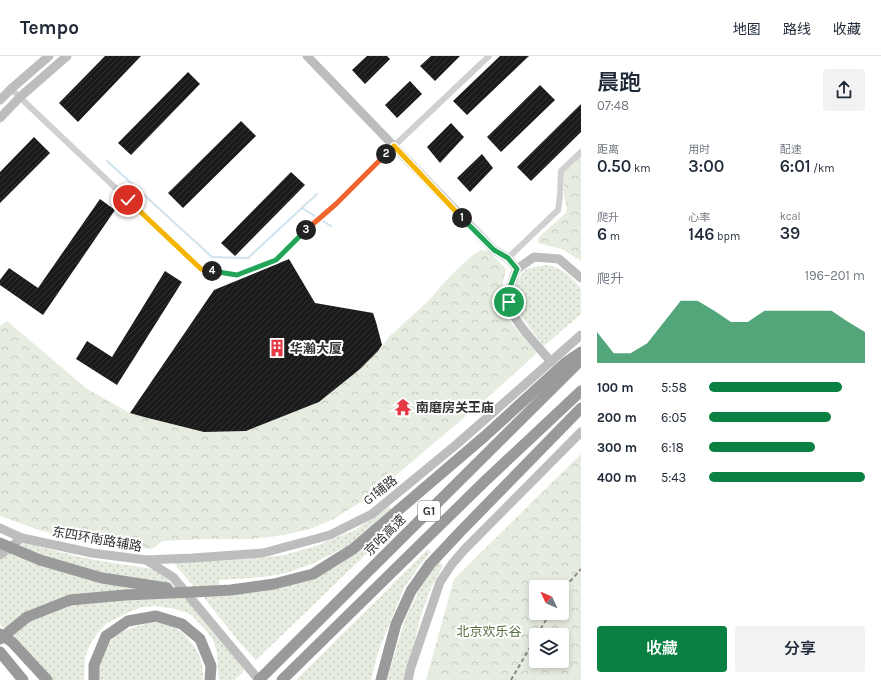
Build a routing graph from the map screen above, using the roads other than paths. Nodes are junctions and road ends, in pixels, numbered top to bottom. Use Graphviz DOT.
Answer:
graph roads {
  1 [pos="49,56"];
  2 [pos="67,56"];
  3 [pos="307,56"];
  4 [pos="489,56"];
  5 [pos="11,89"];
  6 [pos="20,98"];
  7 [pos="0,100"];
  8 [pos="0,118"];
  9 [pos="394,146"];
  10 [pos="581,152"];
  11 [pos="508,258"];
  12 [pos="517,269"];
  13 [pos="581,278"];
  14 [pos="581,335"];
  15 [pos="581,352"];
  16 [pos="581,360"];
  17 [pos="551,362"];
  18 [pos="581,391"];
  19 [pos="581,408"];
  20 [pos="581,432"];
  21 [pos="0,528"];
  22 [pos="22,538"];
  23 [pos="0,543"];
  24 [pos="0,556"];
  25 [pos="146,560"];
  26 [pos="193,592"];
  27 [pos="0,634"];
  28 [pos="0,638"];
  29 [pos="0,652"];
  30 [pos="285,677"];
  31 [pos="23,680"];
  32 [pos="47,680"];
  33 [pos="94,680"];
  34 [pos="210,680"];
  35 [pos="259,680"];
  36 [pos="381,680"];
  37 [pos="408,680"];
  1 -- 5 [label="street"];
  2 -- 6 [label="street"];
  3 -- 9 [label="street"];
  4 -- 9 [label="street"];
  5 -- 6 [label="street"];
  5 -- 7 [label="street"];
  6 -- 8 [label="street"];
  6 -- 9 [label="street"];
  9 -- 11 [label="street"];
  10 -- 11 [label="street"];
  11 -- 12 [label="street"];
  12 -- 13 [label="street"];
  12 -- 17 [label="street"];
  14 -- 17 [label="street, G1辅路"];
  15 -- 26 [label="highway"];
  16 -- 35 [label="highway, 京哈高速 / G1"];
  17 -- 25 [label="street, G1辅路"];
  18 -- 30 [label="highway, G1"];
  19 -- 36 [label="highway"];
  20 -- 37 [label="street"];
  21 -- 22 [label="street, 东四环南路辅路"];
  22 -- 24 [label="street"];
  22 -- 25 [label="street, 东四环南路辅路"];
  23 -- 26 [label="highway, bridge"];
  25 -- 35 [label="street, 东四环南路辅路"];
  26 -- 28 [label="highway, bridge"];
  27 -- 32 [label="highway"];
  29 -- 31 [label="highway"];
  33 -- 34 [label="highway"];
}
